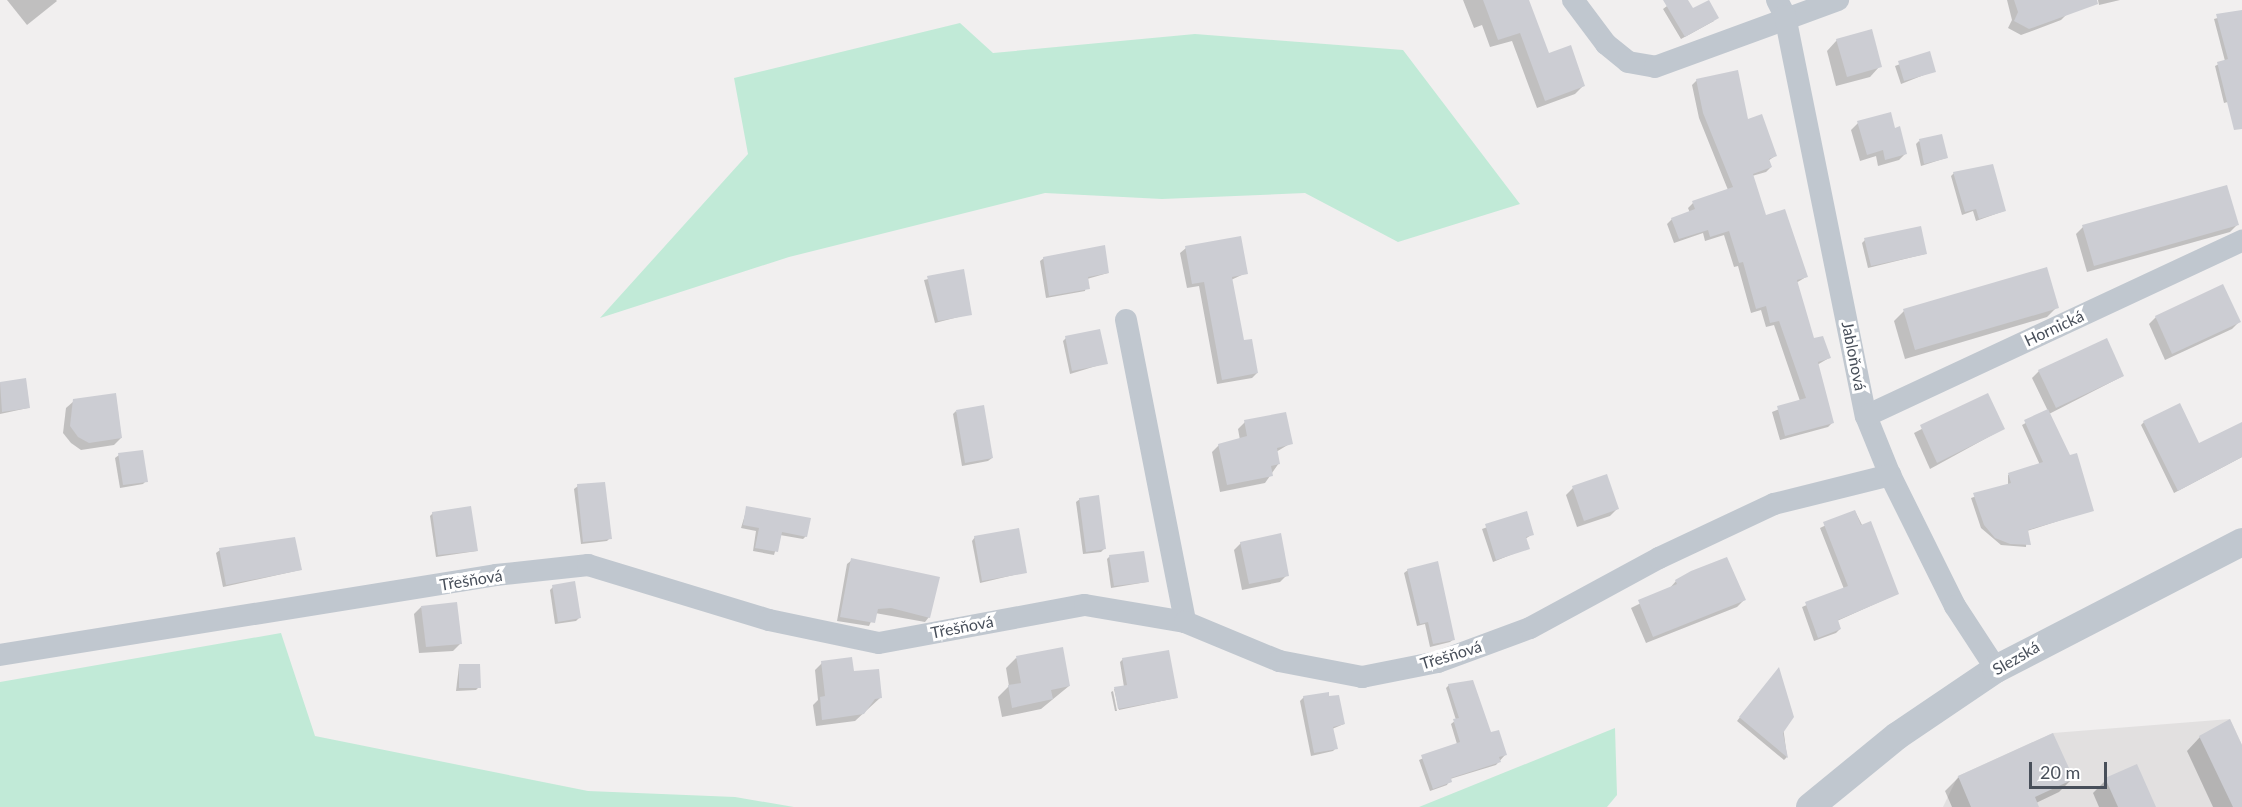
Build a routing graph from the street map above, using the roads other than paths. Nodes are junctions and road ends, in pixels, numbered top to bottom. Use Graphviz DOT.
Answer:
graph roads {
  1 [pos="1573,0"];
  2 [pos="1838,0"];
  3 [pos="1781,8"];
  4 [pos="2242,241"];
  5 [pos="1126,320"];
  6 [pos="1866,416"];
  7 [pos="1890,475"];
  8 [pos="2242,542"];
  9 [pos="1185,622"];
  10 [pos="0,655"];
  11 [pos="1996,669"];
  12 [pos="1810,807"];
  1 -- 3 [label="street"];
  2 -- 3 [label="street"];
  3 -- 6 [label="street, Jabloňová"];
  4 -- 6 [label="street, Hornická"];
  5 -- 9 [label="street"];
  6 -- 7 [label="street, Jabloňová"];
  7 -- 9 [label="street, Třešňová"];
  7 -- 11 [label="street, Jabloňová"];
  8 -- 11 [label="street, Slezská"];
  9 -- 10 [label="street, Třešňová"];
  11 -- 12 [label="street, Slezská"];
}
